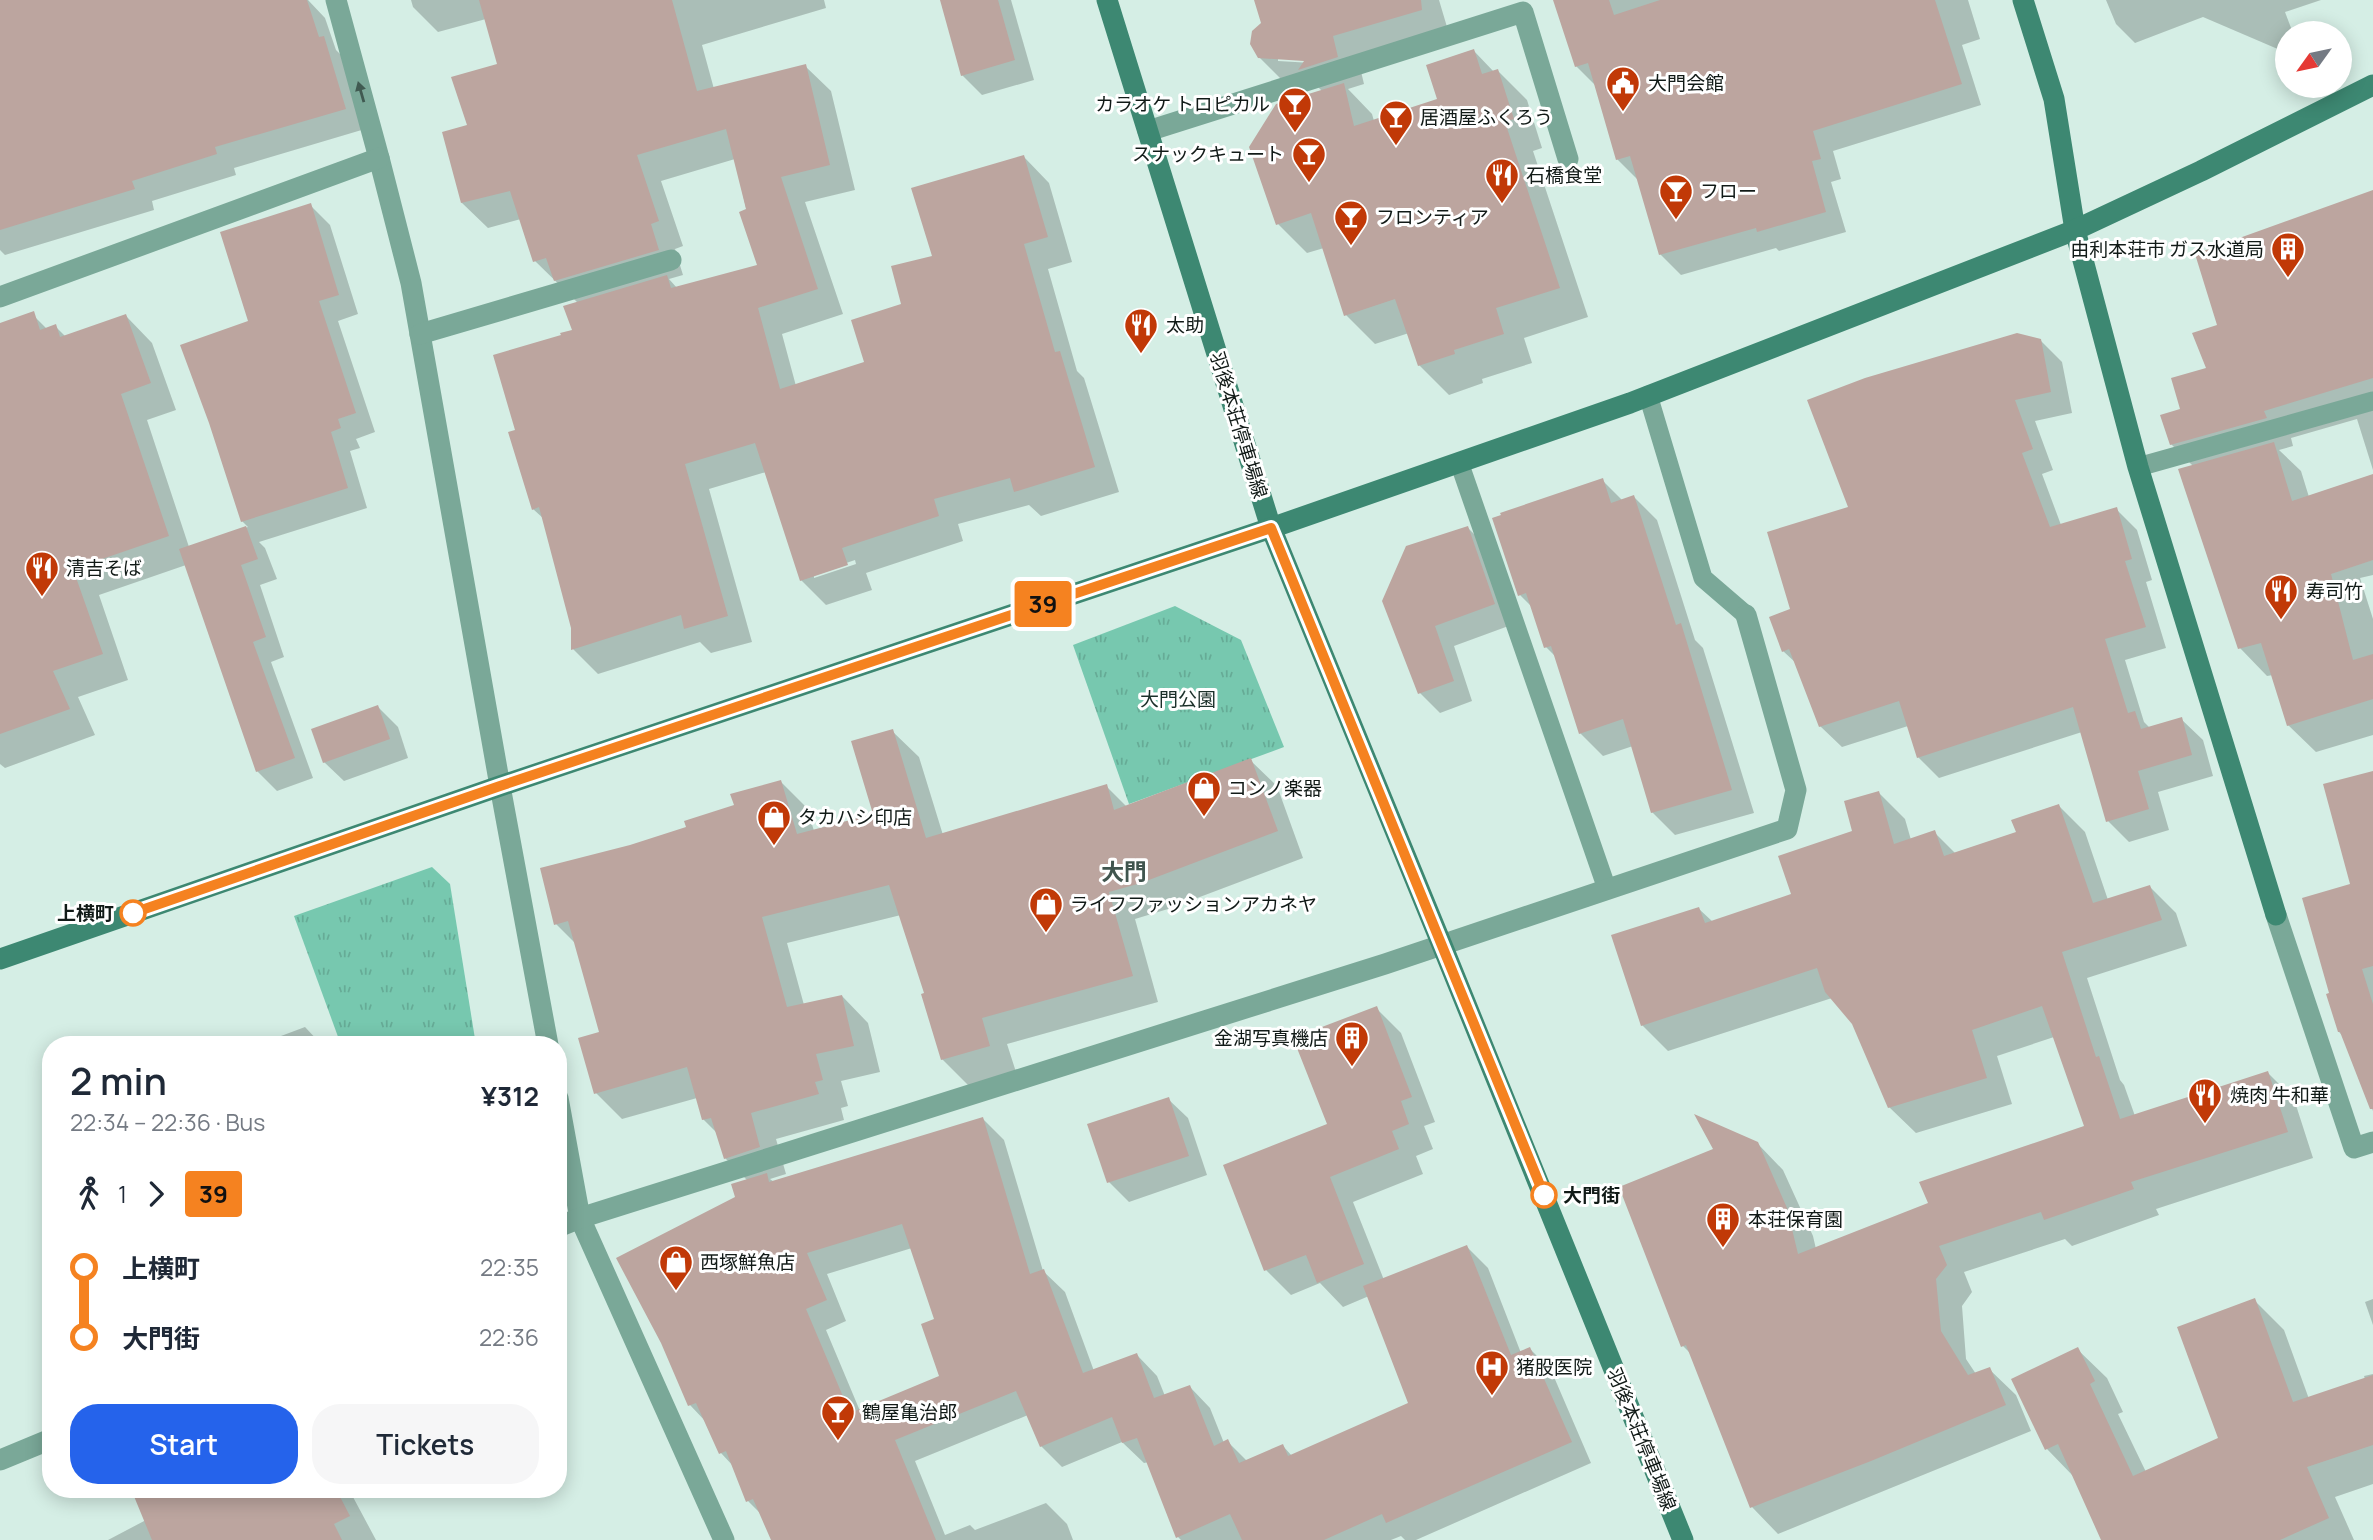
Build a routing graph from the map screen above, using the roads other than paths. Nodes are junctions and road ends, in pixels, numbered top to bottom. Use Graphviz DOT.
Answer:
graph roads {
  1 [pos="336,0"];
  2 [pos="1107,0"];
  3 [pos="2023,0"];
  4 [pos="2373,85"];
  5 [pos="1148,131"];
  6 [pos="379,158"];
  7 [pos="1568,159"];
  8 [pos="2075,230"];
  9 [pos="671,260"];
  10 [pos="0,297"];
  11 [pos="420,334"];
  12 [pos="1648,395"];
  13 [pos="2373,401"];
  14 [pos="1459,462"];
  15 [pos="2138,467"];
  16 [pos="1271,528"];
  17 [pos="1746,615"];
  18 [pos="500,786"];
  19 [pos="1608,889"];
  20 [pos="1443,945"];
  21 [pos="0,959"];
  22 [pos="546,1036"];
  23 [pos="2373,1142"];
  24 [pos="567,1147"];
  25 [pos="580,1218"];
  26 [pos="567,1223"];
  27 [pos="42,1443"];
  28 [pos="0,1460"];
  29 [pos="724,1540"];
  30 [pos="1683,1540"];
  6 -- 1 [label="street, one-way"];
  2 -- 5 [label="street, 羽後本荘停車場線"];
  3 -- 8 [label="street"];
  4 -- 8 [label="street"];
  5 -- 7 [label="street"];
  5 -- 16 [label="street, 羽後本荘停車場線"];
  6 -- 10 [label="street"];
  6 -- 11 [label="street"];
  8 -- 12 [label="street"];
  8 -- 15 [label="street"];
  9 -- 11 [label="street"];
  11 -- 18 [label="street"];
  12 -- 14 [label="street"];
  12 -- 17 [label="lane"];
  13 -- 15 [label="lane"];
  14 -- 16 [label="street"];
  14 -- 19 [label="lane"];
  15 -- 23 [label="street"];
  16 -- 18 [label="street"];
  16 -- 20 [label="street, 羽後本荘停車場線"];
  17 -- 19 [label="street"];
  18 -- 21 [label="street"];
  18 -- 22 [label="street"];
  19 -- 20 [label="street"];
  20 -- 25 [label="street"];
  20 -- 30 [label="street, 羽後本荘停車場線"];
  24 -- 25 [label="street"];
  25 -- 26 [label="street"];
  25 -- 29 [label="street"];
  27 -- 28 [label="street"];
}
